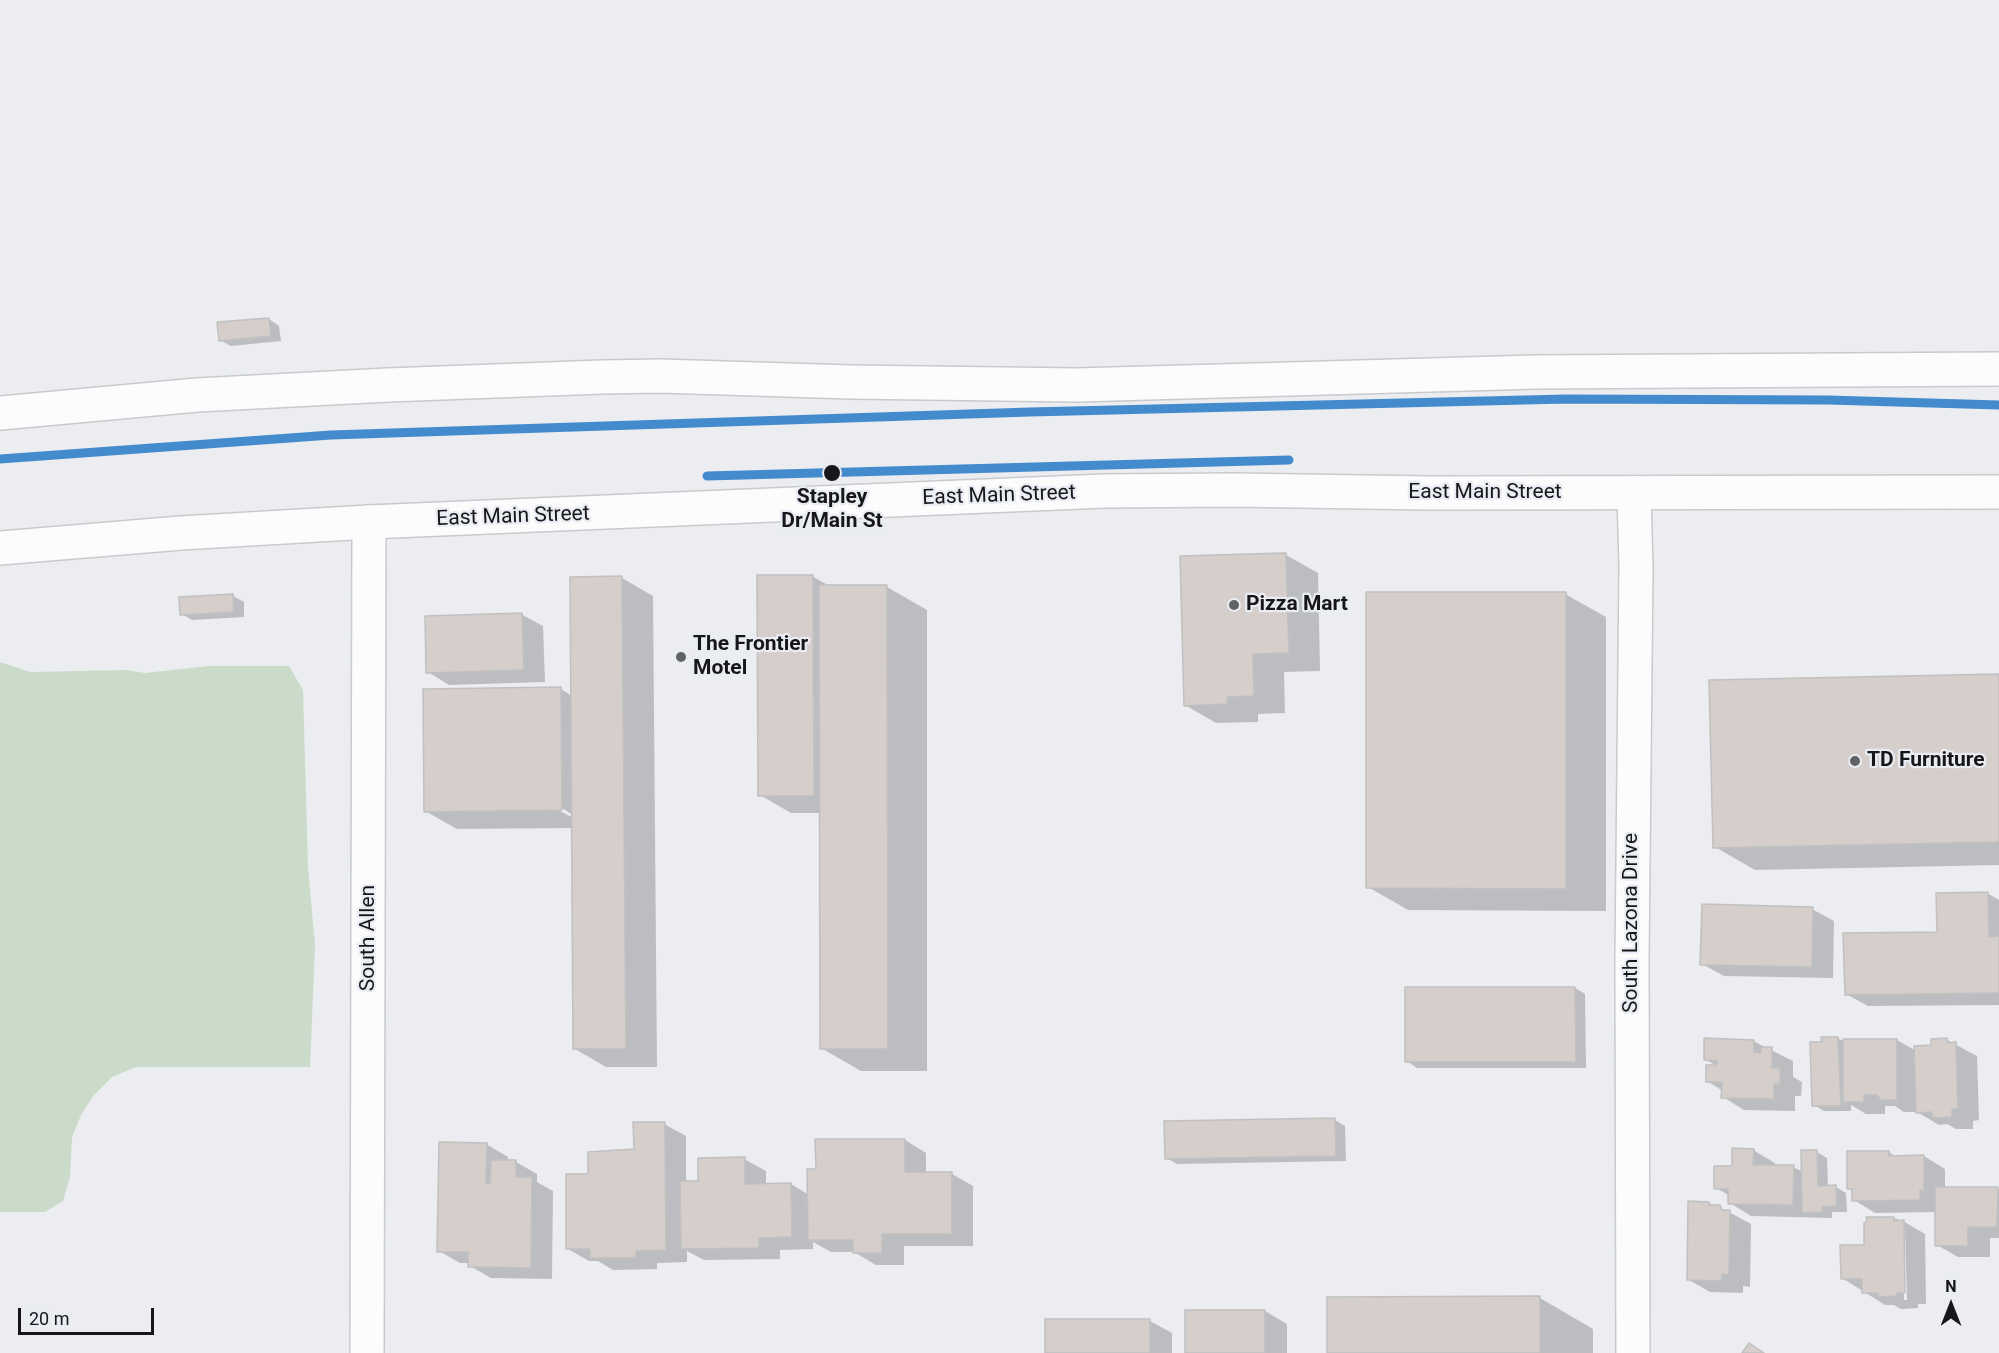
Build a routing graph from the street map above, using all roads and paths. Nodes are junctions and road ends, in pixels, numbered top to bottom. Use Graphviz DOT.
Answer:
graph roads {
  1 [pos="1999,369"];
  2 [pos="0,413"];
  3 [pos="1999,492"];
  4 [pos="1634,493"];
  5 [pos="369,522"];
  6 [pos="0,548"];
  7 [pos="368,1353"];
  8 [pos="1632,1353"];
  1 -- 2 [label="main road"];
  3 -- 4 [label="main road, East Main Street"];
  4 -- 5 [label="main road, East Main Street"];
  4 -- 8 [label="main road, South Lazona Drive"];
  5 -- 6 [label="main road, East Main Street"];
  5 -- 7 [label="main road, South Allen"];
}
